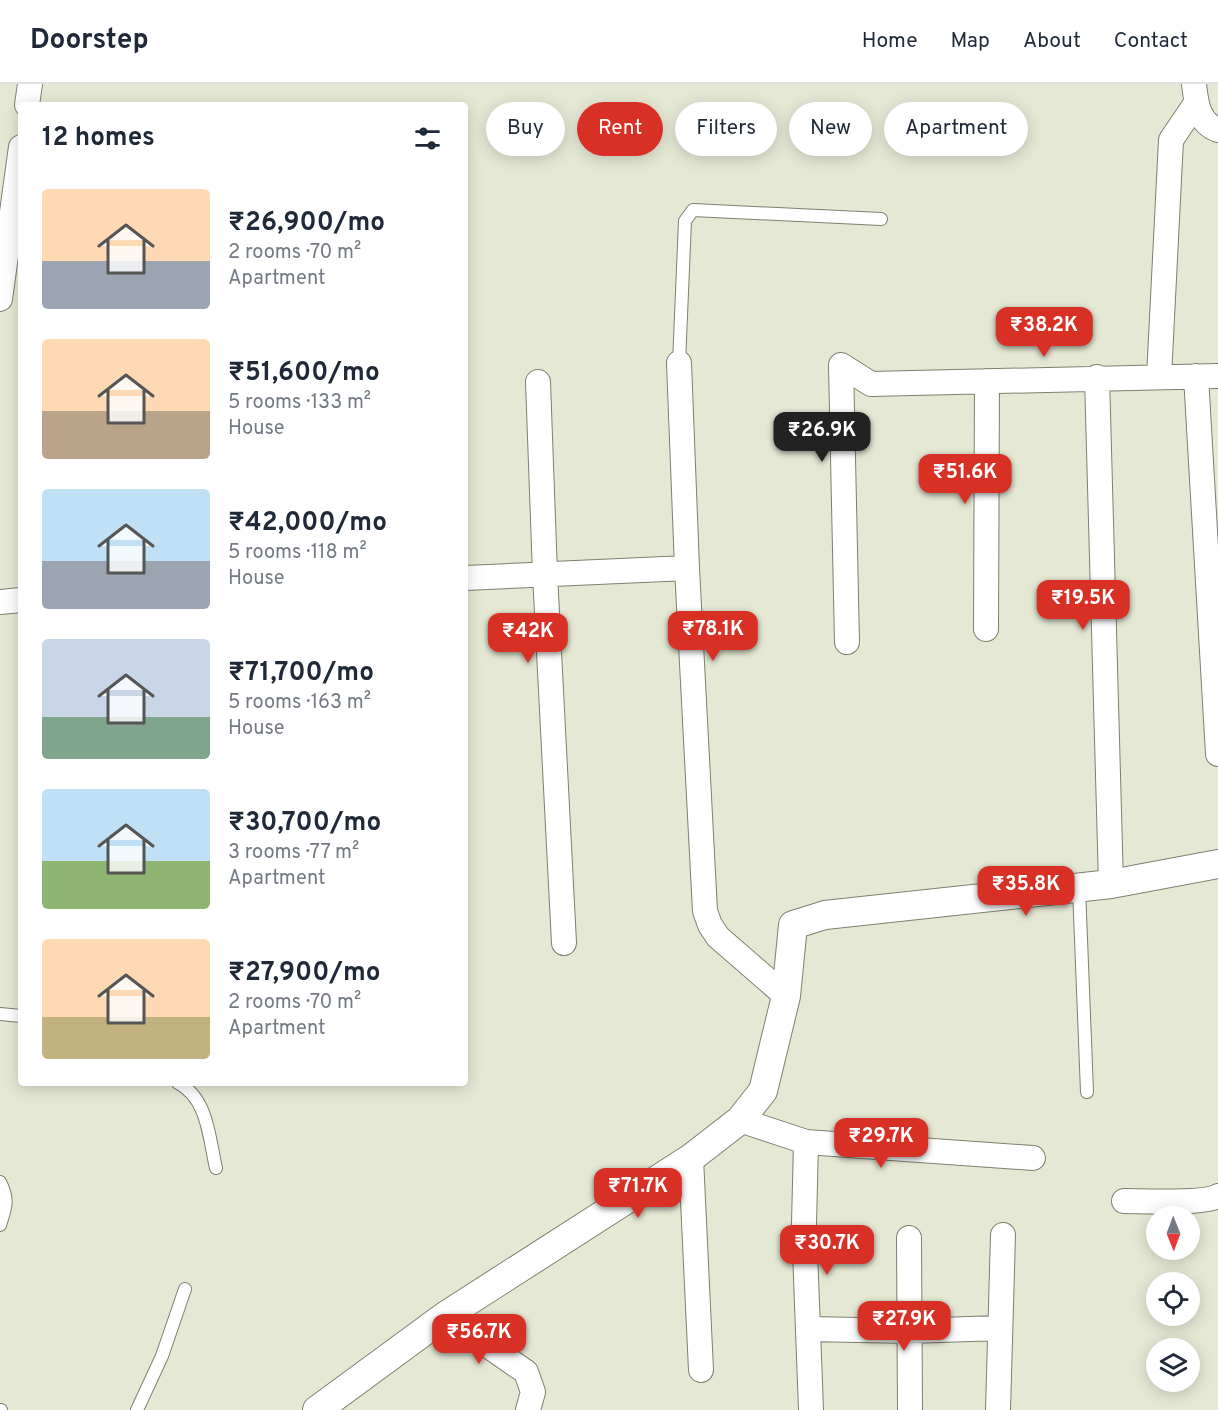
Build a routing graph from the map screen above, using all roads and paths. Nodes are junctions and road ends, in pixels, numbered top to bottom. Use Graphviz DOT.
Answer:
graph roads {
  1 [pos="30,84"];
  2 [pos="1195,94"];
  3 [pos="27,102"];
  4 [pos="1218,130"];
  5 [pos="18,169"];
  6 [pos="881,219"];
  7 [pos="0,299"];
  8 [pos="679,363"];
  9 [pos="1207,376"];
  10 [pos="1097,377"];
  11 [pos="1159,377"];
  12 [pos="987,381"];
  13 [pos="538,382"];
  14 [pos="687,568"];
  15 [pos="545,574"];
  16 [pos="468,578"];
  17 [pos="18,600"];
  18 [pos="0,602"];
  19 [pos="986,629"];
  20 [pos="847,642"];
  21 [pos="1218,754"];
  22 [pos="1218,864"];
  23 [pos="1111,884"];
  24 [pos="1079,888"];
  25 [pos="564,943"];
  26 [pos="786,996"];
  27 [pos="0,1014"];
  28 [pos="18,1016"];
  29 [pos="185,1086"];
  30 [pos="1087,1092"];
  31 [pos="741,1120"];
  32 [pos="806,1142"];
  33 [pos="691,1158"];
  34 [pos="1033,1158"];
  35 [pos="216,1168"];
  36 [pos="0,1182"];
  37 [pos="1218,1196"];
  38 [pos="1124,1201"];
  39 [pos="0,1225"];
  40 [pos="1003,1235"];
  41 [pos="909,1238"];
  42 [pos="185,1289"];
  43 [pos="445,1316"];
  44 [pos="1000,1328"];
  45 [pos="808,1329"];
  46 [pos="910,1331"];
  47 [pos="701,1370"];
  48 [pos="137,1410"];
  49 [pos="317,1410"];
  50 [pos="528,1410"];
  51 [pos="811,1410"];
  52 [pos="910,1410"];
  53 [pos="998,1410"];
  1 -- 3 [label="street"];
  2 -- 4 [label="street"];
  2 -- 11 [label="street"];
  5 -- 7 [label="street"];
  6 -- 8 [label="lane"];
  8 -- 14 [label="street"];
  9 -- 11 [label="street"];
  9 -- 21 [label="street"];
  10 -- 11 [label="street"];
  10 -- 12 [label="street"];
  10 -- 23 [label="street"];
  12 -- 19 [label="street"];
  12 -- 20 [label="street"];
  13 -- 15 [label="street"];
  14 -- 15 [label="street"];
  14 -- 26 [label="street"];
  15 -- 16 [label="street"];
  15 -- 25 [label="street"];
  17 -- 18 [label="street"];
  22 -- 23 [label="street"];
  23 -- 24 [label="street"];
  24 -- 26 [label="street"];
  24 -- 30 [label="lane"];
  26 -- 31 [label="street"];
  27 -- 28 [label="lane"];
  29 -- 35 [label="lane"];
  31 -- 32 [label="street"];
  31 -- 33 [label="street"];
  32 -- 34 [label="street"];
  32 -- 45 [label="street"];
  33 -- 43 [label="street"];
  33 -- 47 [label="street"];
  36 -- 39 [label="lane"];
  37 -- 38 [label="street"];
  40 -- 44 [label="street"];
  41 -- 46 [label="street"];
  42 -- 48 [label="lane"];
  43 -- 49 [label="street"];
  43 -- 50 [label="street"];
  44 -- 46 [label="street"];
  44 -- 53 [label="street"];
  45 -- 46 [label="street"];
  45 -- 51 [label="street"];
  46 -- 52 [label="street"];
}
